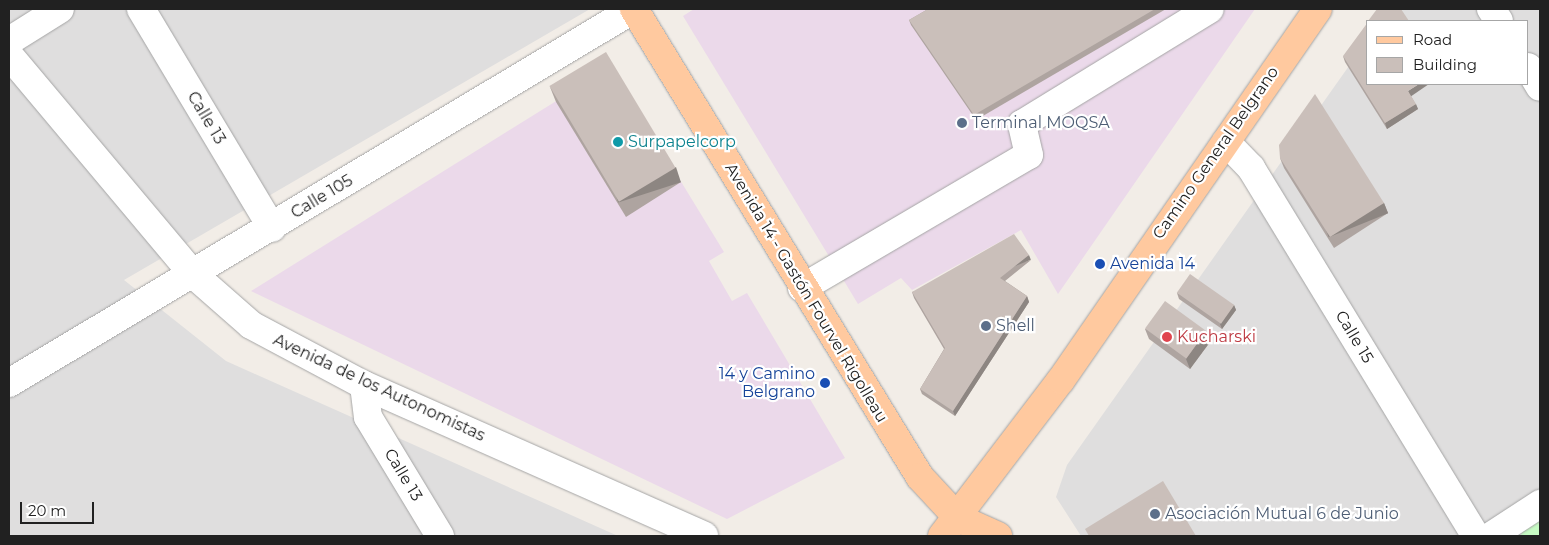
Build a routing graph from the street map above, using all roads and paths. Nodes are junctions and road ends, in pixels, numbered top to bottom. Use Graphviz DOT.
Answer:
graph roads {
  1 [pos="60,9"];
  2 [pos="141,9"];
  3 [pos="634,9"];
  4 [pos="1210,9"];
  5 [pos="1318,9"];
  6 [pos="1491,9"];
  7 [pos="1498,20"];
  8 [pos="9,41"];
  9 [pos="9,55"];
  10 [pos="1529,69"];
  11 [pos="1540,87"];
  12 [pos="1226,142"];
  13 [pos="272,228"];
  14 [pos="193,274"];
  15 [pos="802,288"];
  16 [pos="9,383"];
  17 [pos="364,384"];
  18 [pos="1540,504"];
  19 [pos="953,532"];
  20 [pos="440,536"];
  21 [pos="704,536"];
  22 [pos="998,536"];
  23 [pos="1476,536"];
  24 [pos="1491,536"];
  1 -- 8 [label="street"];
  2 -- 13 [label="street, Calle 13"];
  3 -- 13 [label="street, Calle 105"];
  3 -- 15 [label="main road, Avenida 14 - Gastón Fourvel Rigolleau"];
  4 -- 15 [label="street"];
  5 -- 12 [label="main road, Camino General Belgrano"];
  6 -- 7 [label="street"];
  9 -- 14 [label="street, Avenida de los Autonomistas"];
  10 -- 11 [label="street"];
  12 -- 19 [label="main road, Camino General Belgrano"];
  12 -- 23 [label="street, Calle 15"];
  13 -- 14 [label="street, Calle 105"];
  14 -- 16 [label="street, Calle 105"];
  14 -- 17 [label="street, Avenida de los Autonomistas"];
  15 -- 19 [label="main road, Avenida 14 - Gastón Fourvel Rigolleau"];
  17 -- 20 [label="street, Calle 13"];
  17 -- 21 [label="street, Avenida de los Autonomistas"];
  18 -- 24 [label="street"];
  19 -- 22 [label="main road, Avenida 14 - Gastón Fourvel Rigolleau"];
}
